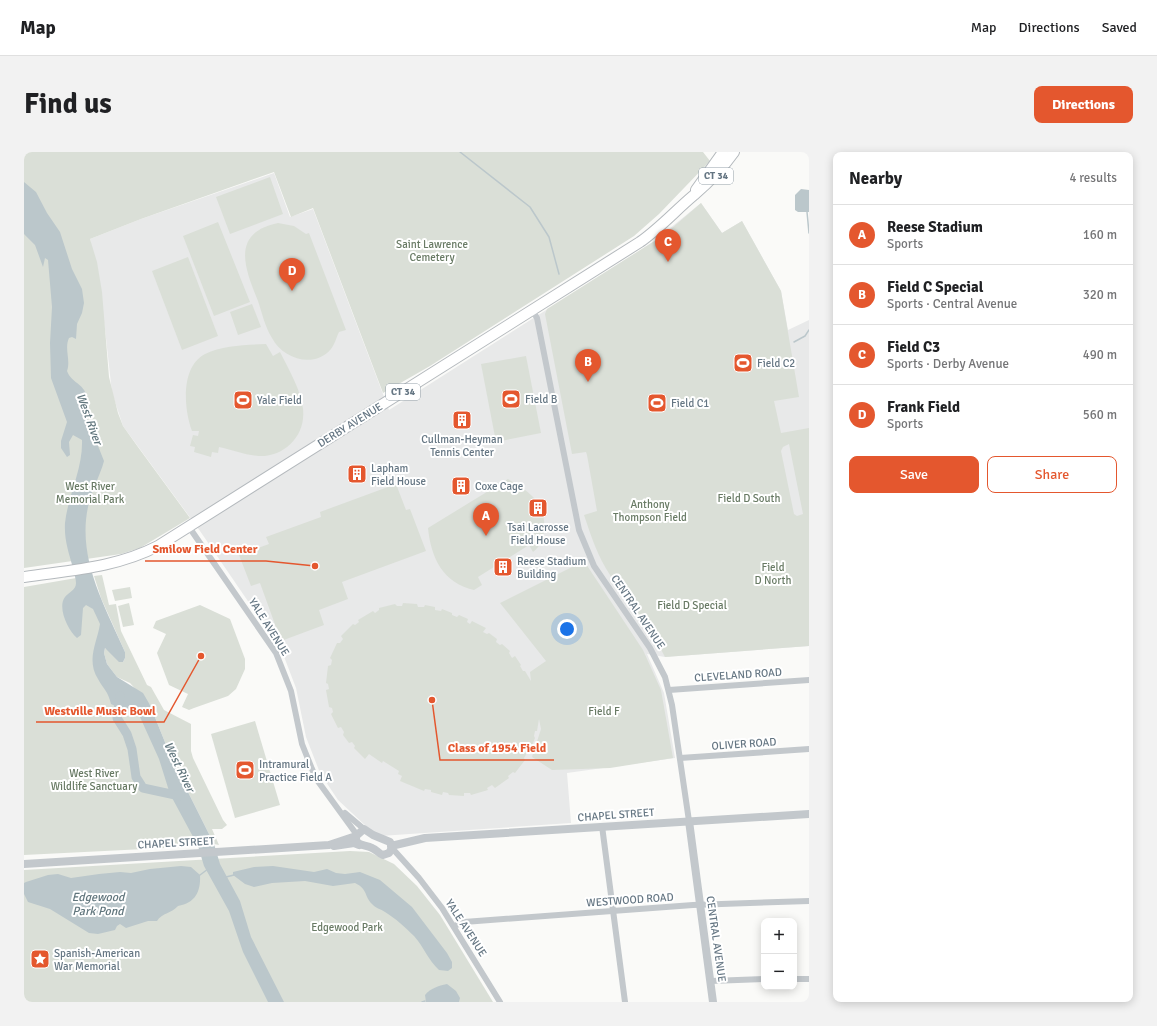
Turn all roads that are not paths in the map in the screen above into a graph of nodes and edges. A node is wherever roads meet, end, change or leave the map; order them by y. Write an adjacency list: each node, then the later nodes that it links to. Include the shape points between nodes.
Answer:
1 (723, 152): 3 (highway, DERBY AVENUE / CT 34)
2 (734, 152): 3 (highway, DERBY AVENUE / CT 34, via 720,172)
3 (693, 195): 4 (highway, DERBY AVENUE / CT 34, via 652,233)
4 (532, 310): 5 (highway, DERBY AVENUE / CT 34); 8 (street, CENTRAL AVENUE, via 537,318 579,530 602,578 654,654)
5 (189, 527): 6 (highway, DERBY AVENUE / CT 34, via 137,557 99,566); 11 (street, YALE AVENUE, via 276,654 291,691 299,732 308,759 317,780)
6 (24, 577)
7 (809, 680): 8 (street, CLEVELAND ROAD)
8 (669, 690): 10 (street, CENTRAL AVENUE)
9 (809, 749): 10 (street, OLIVER ROAD)
10 (680, 758): 13 (street, CENTRAL AVENUE)
11 (342, 811): 15 (street, YALE AVENUE); 16 (street, YALE AVENUE)
12 (809, 814): 13 (street, CHAPEL STREET)
13 (689, 821): 14 (street, CHAPEL STREET); 24 (street, CENTRAL AVENUE)
14 (602, 826): 17 (street, CHAPEL STREET); 25 (street)
15 (364, 829): 16 (street, CHAPEL STREET); 18 (street, via 377,838)
16 (356, 835): 19 (street, CHAPEL STREET); 20 (street)
17 (425, 838): 18 (street, CHAPEL STREET); 21 (street, CHAPEL STREET)
18 (385, 839): 21 (street, via 390,842)
19 (329, 844): 20 (street, CHAPEL STREET, via 336,847); 22 (street, CHAPEL STREET)
20 (359, 844): 21 (street, via 373,848 380,854)
21 (390, 849): 26 (street, YALE AVENUE, via 411,869)
22 (24, 864)
23 (809, 901): 24 (street, WESTWOOD ROAD)
24 (700, 904): 25 (street, WESTWOOD ROAD); 30 (street, CENTRAL AVENUE)
25 (613, 912): 26 (street, WESTWOOD ROAD, via 464,922); 32 (street)
26 (454, 926): 31 (street, YALE AVENUE)
27 (809, 978): 29 (street)
28 (761, 979): 30 (street)
29 (797, 979)
30 (710, 981): 33 (street, CENTRAL AVENUE)
31 (500, 1002)
32 (625, 1002)
33 (714, 1002)

